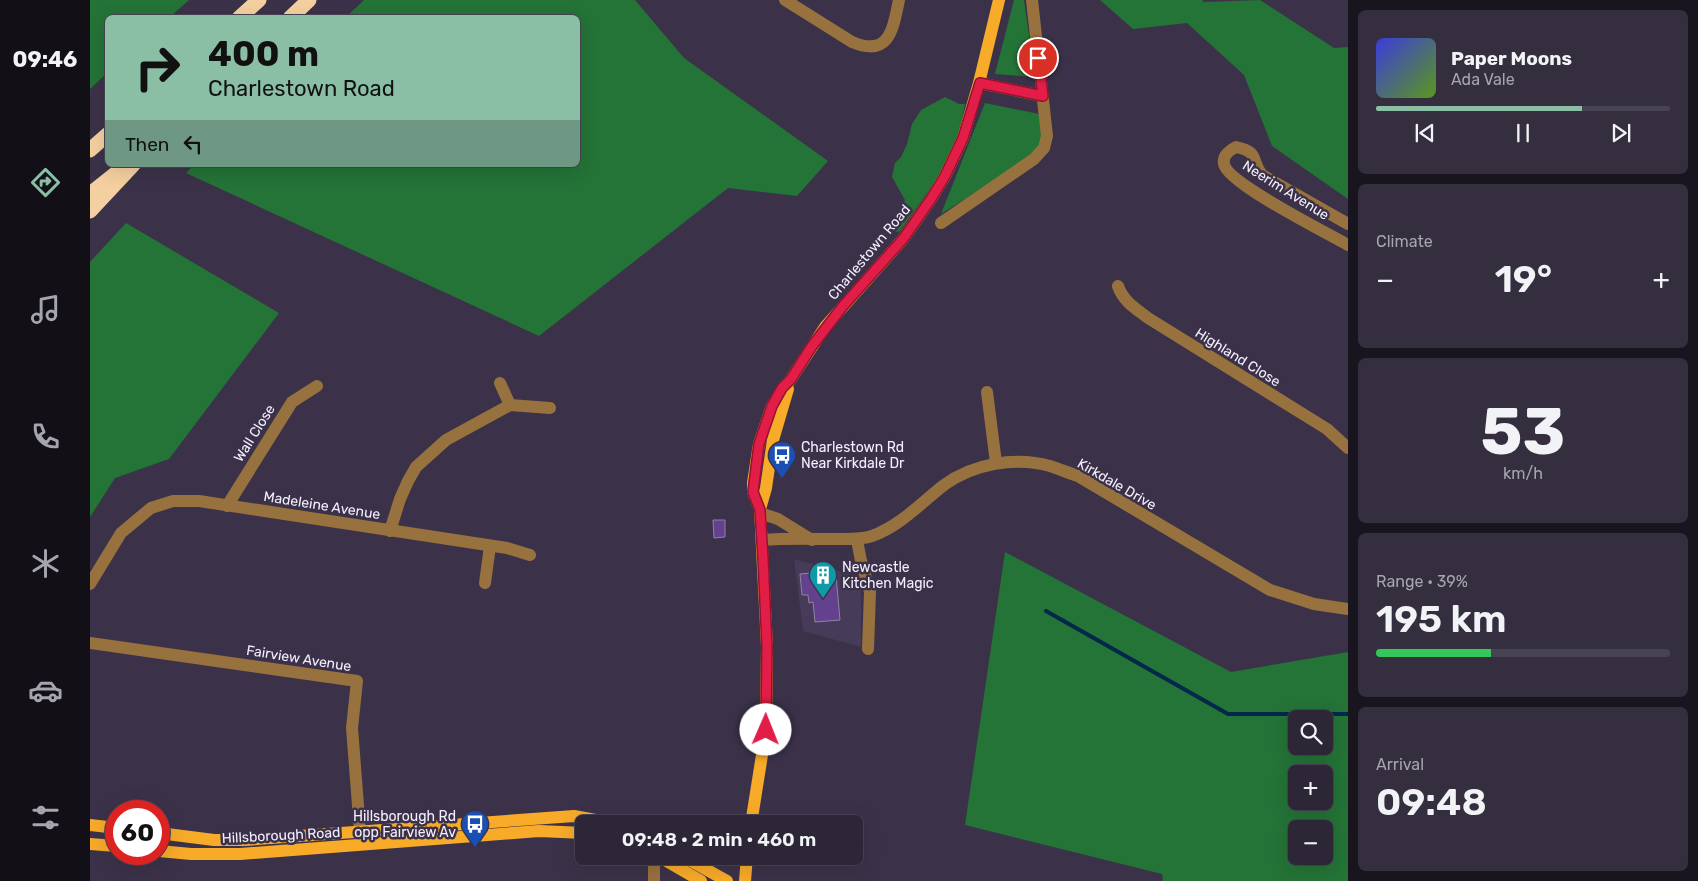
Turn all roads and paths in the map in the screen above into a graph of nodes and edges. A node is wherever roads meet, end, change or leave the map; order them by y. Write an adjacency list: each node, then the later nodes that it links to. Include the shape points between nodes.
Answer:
1 (259, 0): 7 (highway)
2 (309, 0): 8 (highway)
3 (785, 0): 4 (street, via 852,42 870,47 888,39)
4 (899, 0)
5 (998, 0): 9 (main road, Charlestown Road)
6 (1032, 0): 10 (street)
7 (242, 15)
8 (293, 15)
9 (980, 83): 10 (street); 29 (main road, Charlestown Road, via 963,138 931,199 903,239 825,327 772,406 759,444 753,492)
10 (1043, 96): 17 (street, via 1047,136 1044,148 1034,159)
11 (105, 137): 12 (highway)
12 (90, 150)
13 (124, 167): 15 (highway)
14 (131, 167): 16 (highway)
15 (90, 194)
16 (90, 211)
17 (941, 223)
18 (1348, 224): 19 (street, Neerim Avenue, via 1262,175 1248,150 1236,147 1224,158 1226,170 1239,182)
19 (1348, 245)
20 (1118, 286): 26 (street, Highland Close, via 1121,296 1148,318 1327,429)
21 (500, 383): 24 (street)
22 (317, 386): 28 (street, Wall Close, via 292,402)
23 (987, 392): 27 (street)
24 (510, 405): 25 (street); 30 (street, via 446,440 416,467 400,499)
25 (550, 408)
26 (1348, 448)
27 (996, 463): 33 (street, Kirkdale Drive, via 945,484 904,518 873,536); 38 (street, Kirkdale Drive, via 1048,465 1078,476 1270,590 1314,604)
28 (227, 506): 30 (street, Madeleine Avenue); 37 (street, Madeleine Avenue, via 172,501 151,508 121,533)
29 (760, 511): 31 (main road, Charlestown Road); 32 (street)
30 (390, 531): 34 (street, Madeleine Avenue)
31 (762, 540): 32 (street, Kirkdale Drive); 41 (main road, Charlestown Road, via 767,646 766,730)
32 (812, 540): 33 (street, Kirkdale Drive)
33 (857, 540): 40 (street, via 870,592)
34 (490, 546): 35 (street, Madeleine Avenue); 36 (street)
35 (530, 555)
36 (485, 583)
37 (90, 584)
38 (1348, 609)
39 (90, 643): 45 (street, Fairview Avenue, via 356,681 352,728)
40 (868, 649)
41 (752, 815)
42 (575, 816): 45 (main road)
43 (90, 825): 44 (main road)
44 (105, 827)
45 (360, 831): 47 (main road, via 245,840)
46 (575, 833): 50 (main road, Hillsborough Road, via 538,831 240,854)
47 (170, 834)
48 (90, 844): 49 (main road)
49 (105, 845)
50 (170, 852)
51 (654, 865): 55 (street)
52 (673, 865): 56 (main road)
53 (698, 865): 57 (main road)
54 (746, 865): 58 (main road)
55 (654, 881)
56 (701, 881)
57 (727, 881)
58 (745, 881)

